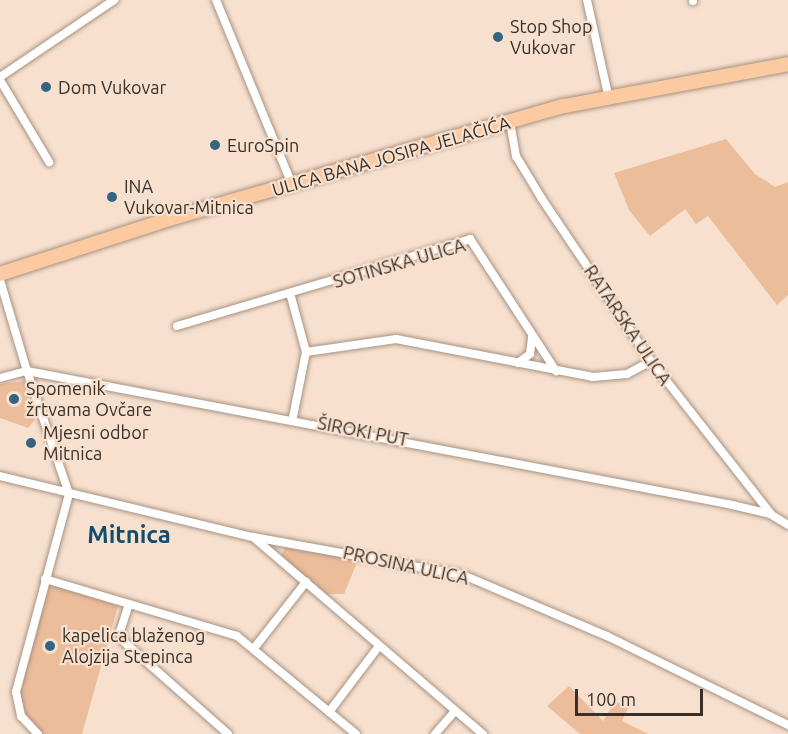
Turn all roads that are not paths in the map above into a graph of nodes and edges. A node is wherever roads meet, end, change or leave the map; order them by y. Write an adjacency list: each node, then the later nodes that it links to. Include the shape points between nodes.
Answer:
1 (114, 0): 5 (street)
2 (216, 0): 9 (street)
3 (587, 0): 6 (street)
4 (788, 64): 6 (main road, ULICA BANA JOSIPA JELAČIĆA)
5 (0, 79): 8 (street)
6 (608, 95): 7 (main road, ULICA BANA JOSIPA JELAČIĆA)
7 (510, 122): 9 (main road, ULICA BANA JOSIPA JELAČIĆA); 16 (street, RATARSKA ULICA, via 525,172)
8 (49, 162)
9 (292, 184): 10 (main road, ULICA BANA JOSIPA JELAČIĆA)
10 (0, 274)
11 (0, 280): 18 (street)
12 (290, 293): 13 (street, SOTINSKA ULICA); 14 (street, SOTINSKA ULICA, via 470,239); 15 (street)
13 (177, 326)
14 (531, 334): 17 (street, via 530,354); 19 (street, SOTINSKA ULICA)
15 (306, 352): 17 (street, via 383,338); 21 (street)
16 (651, 361): 19 (street, via 612,376); 24 (street, RATARSKA ULICA)
17 (518, 363): 19 (street)
18 (27, 371): 20 (street); 21 (street, ŠIROKI PUT); 23 (street)
19 (556, 371)
20 (0, 378)
21 (293, 417): 24 (street, ŠIROKI PUT)
22 (0, 476): 23 (street, PROSINA ULICA)
23 (69, 494): 26 (street, PROSINA ULICA); 27 (street)
24 (770, 514): 25 (street, ŠIROKI PUT)
25 (788, 525)
26 (253, 537): 28 (street); 34 (street, PROSINA ULICA, via 482,582 645,653)
27 (45, 579): 29 (street); 35 (street, via 16,692 18,710)
28 (306, 582): 30 (street); 31 (street)
29 (129, 604): 31 (street, via 209,626); 38 (street, via 120,631 123,641)
30 (380, 646): 32 (street); 33 (street)
31 (255, 647): 33 (street)
32 (455, 711): 39 (street); 40 (street)
33 (329, 712): 36 (street)
34 (788, 725)
35 (28, 731): 37 (street)
36 (354, 733)
37 (38, 734)
38 (228, 734)
39 (435, 734)
40 (483, 734)

